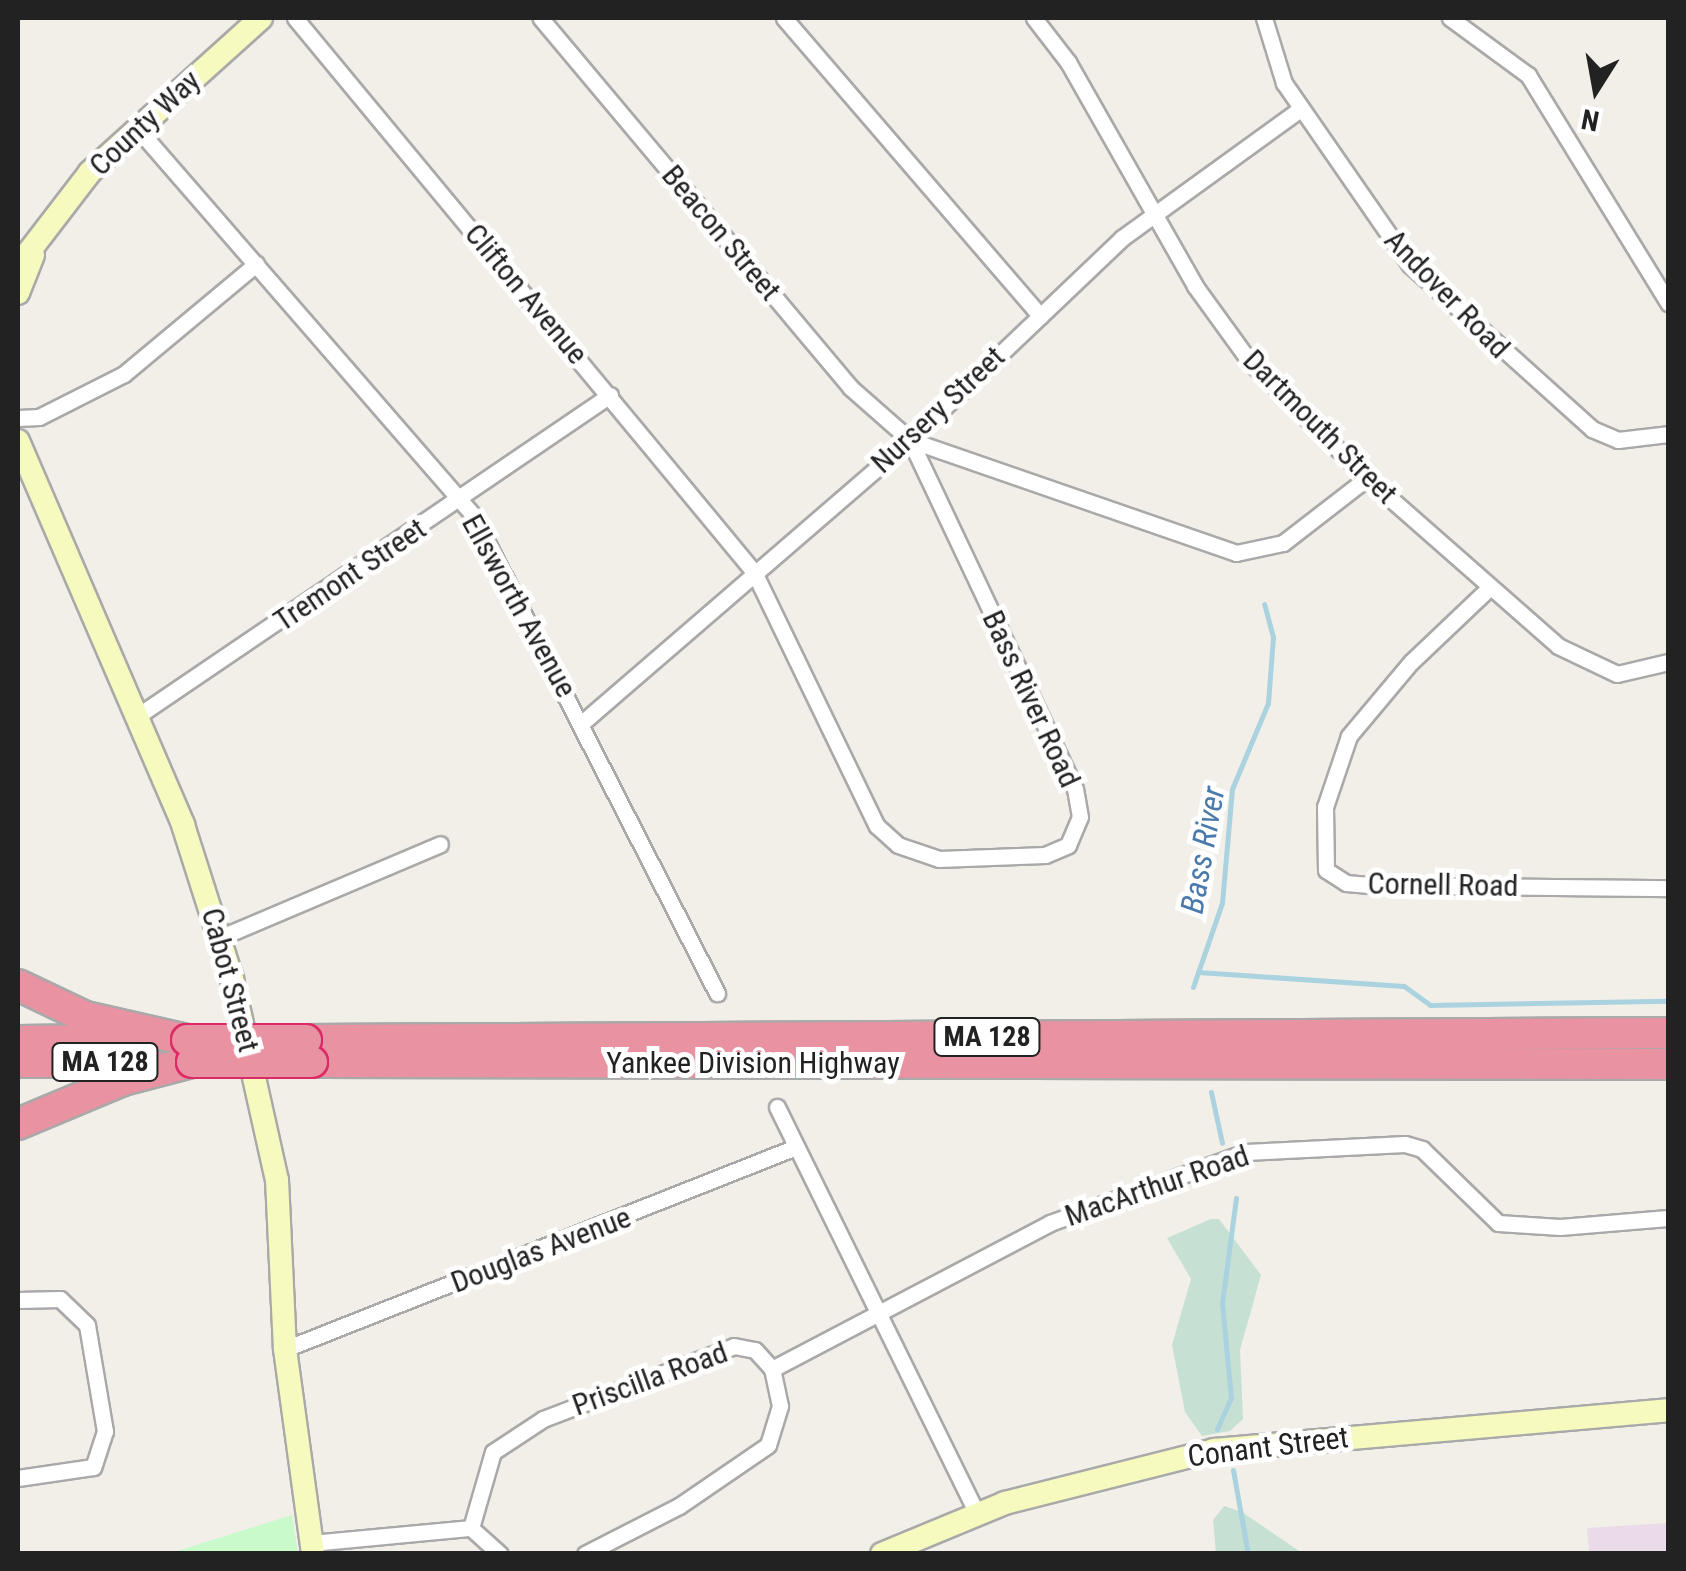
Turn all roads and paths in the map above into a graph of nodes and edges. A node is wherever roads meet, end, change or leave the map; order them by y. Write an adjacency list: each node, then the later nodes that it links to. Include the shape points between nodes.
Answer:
1 (261, 18): 9 (main road, County Way)
2 (295, 18): 17 (street, Clifton Avenue)
3 (540, 18): 20 (street, Beacon Street, via 851,388)
4 (784, 18): 16 (street)
5 (1034, 18): 10 (street, Dartmouth Street, via 1068,62)
6 (1264, 18): 8 (street, Andover Road, via 1274,64)
7 (1450, 18): 15 (street, via 1528,75)
8 (1300, 108): 10 (street, Nursery Street); 19 (street, Andover Road, via 1410,264 1522,369 1592,430 1618,440)
9 (137, 128): 11 (main road, County Way, via 80,182); 12 (street, Ellsworth Avenue)
10 (1154, 215): 16 (street, Nursery Street); 22 (street, Dartmouth Street, via 1250,362)
11 (39, 238): 13 (main road, County Way); 14 (main road, County Way)
12 (256, 264): 18 (street, via 124,374 38,416); 23 (street, Ellsworth Avenue)
13 (18, 266)
14 (18, 293)
15 (1668, 303)
16 (1040, 316): 20 (street, Nursery Street)
17 (610, 395): 23 (street, Tremont Street); 24 (street, Clifton Avenue)
18 (18, 418)
19 (1668, 434)
20 (910, 440): 22 (street, via 1236,553 1282,544); 24 (street, Nursery Street); 24 (street, Bass River Road, via 1074,789 1080,817 1068,844 1045,855 939,859 898,845 877,826)
21 (18, 441): 27 (main road, Cabot Street)
22 (1367, 478): 25 (street, Dartmouth Street)
23 (460, 502): 27 (street, Tremont Street); 28 (street, Ellsworth Avenue, via 517,593)
24 (754, 572): 28 (street, Nursery Street)
25 (1488, 589): 26 (street, Dartmouth Street, via 1589,666 1637,673); 30 (street, Cornell Road, via 1411,662 1348,736 1325,807 1326,870 1346,883 1369,885)
26 (1668, 662)
27 (136, 717): 31 (main road, Cabot Street)
28 (583, 722): 33 (street, Ellsworth Avenue)
29 (440, 844): 31 (street)
30 (1668, 888)
31 (220, 938): 46 (main road, Cabot Street, via 274,1158)
32 (18, 985): 36 (highway, via 85,1017)
33 (718, 993)
34 (1668, 1033): 37 (highway, Yankee Division Highway / MA 128)
35 (18, 1041): 36 (highway, Yankee Division Highway / MA 128)
36 (189, 1051): 37 (highway, Yankee Division Highway / MA 128, bridge); 38 (highway, Yankee Division Highway / MA 128); 41 (highway)
37 (309, 1051): 39 (highway, Yankee Division Highway / MA 128)
38 (18, 1062)
39 (1668, 1064)
40 (777, 1107): 42 (street)
41 (18, 1124)
42 (796, 1146): 45 (street); 46 (street, Douglas Avenue)
43 (1668, 1218): 45 (street, MacArthur Road, via 1518,1227 1482,1212 1422,1150 1405,1144 1246,1152 1050,1223)
44 (18, 1300): 49 (street, via 60,1299 87,1325 104,1431 94,1468)
45 (876, 1316): 47 (street, Priscilla Road); 50 (street)
46 (286, 1350): 52 (main road, Cabot Street)
47 (772, 1370): 51 (street, Priscilla Road, via 755,1350 734,1346 514,1433 484,1470); 54 (street, via 780,1406 768,1445 680,1506)
48 (1668, 1410): 50 (main road, Conant Street, via 1214,1450)
49 (18, 1478)
50 (977, 1513): 55 (main road, Conant Street)
51 (471, 1528): 52 (street); 53 (street)
52 (312, 1548)
53 (500, 1554)
54 (584, 1554)
55 (882, 1554)

